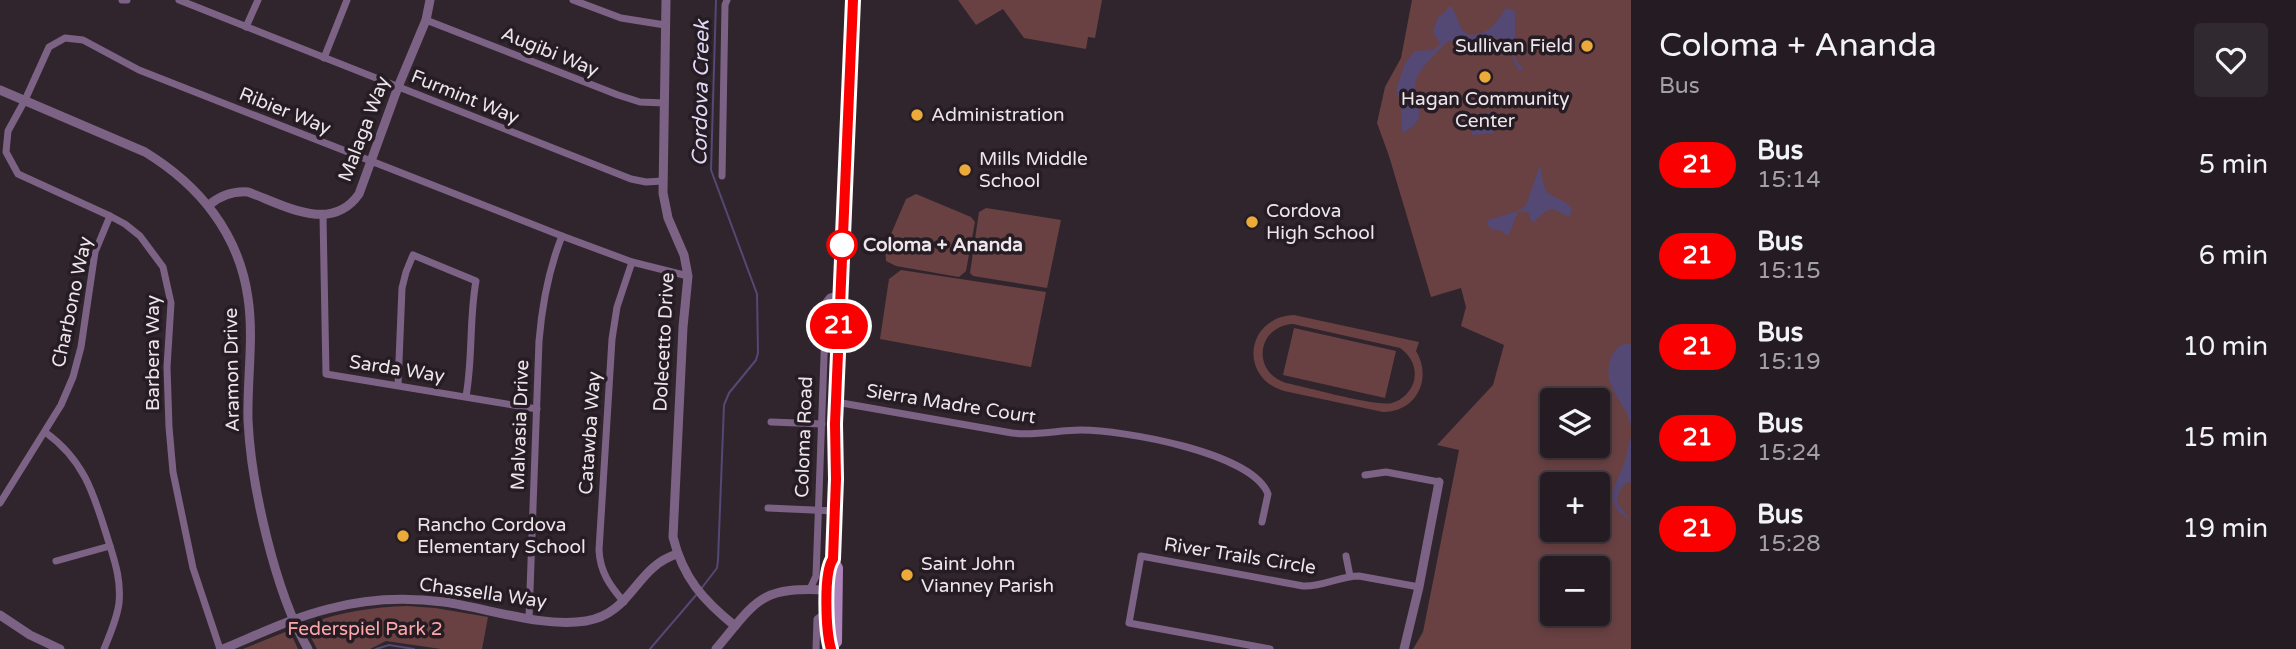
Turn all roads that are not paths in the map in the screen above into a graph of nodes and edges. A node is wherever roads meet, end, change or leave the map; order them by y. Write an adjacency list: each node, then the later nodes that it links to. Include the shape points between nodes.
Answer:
1 (178, 0): 11 (street, Furmint Way)
2 (257, 0): 11 (street)
3 (347, 0): 12 (street)
4 (430, 0): 9 (street, Malaga Way)
5 (573, 0): 10 (street, via 634,22)
6 (666, 0): 10 (street, Dolecetto Drive)
7 (727, 0): 18 (street)
8 (852, 0): 26 (main road, Coloma Road)
9 (426, 20): 13 (street, Malaga Way); 16 (street, Augibi Way, via 618,95)
10 (665, 25): 16 (street, Dolecetto Drive)
11 (246, 27): 12 (street, Furmint Way)
12 (324, 58): 13 (street, Furmint Way)
13 (398, 87): 17 (street, Malaga Way); 19 (street, Furmint Way, via 631,179)
14 (0, 90): 15 (street, Aramon Drive)
15 (25, 100): 17 (street, Ribier Way, via 49,47 65,38 83,40 139,70); 20 (street, Aramon Drive, via 145,152); 21 (street, Barbera Way, via 8,131 6,152 13,168)
16 (664, 103): 19 (street, Dolecetto Drive)
17 (372, 162): 22 (street, Malaga Way, via 355,200 342,212); 23 (street, Ribier Way)
18 (722, 176)
19 (663, 181): 25 (street, Dolecetto Drive, via 668,218)
20 (209, 205): 22 (street, via 224,195 248,192); 55 (street, Aramon Drive, via 236,253 248,299 248,421 253,463 268,539)
21 (110, 216): 33 (street, Charbono Way, via 94,252 78,362); 59 (street, Barbera Way, via 140,236 163,267 169,290 167,367 173,472 193,568)
22 (323, 216): 27 (street, Sarda Way, via 326,374)
23 (562, 236): 24 (street, Ribier Way); 30 (street, Malvasia Drive, via 543,298)
24 (632, 262): 25 (street, Ribier Way); 51 (street, Catawba Way, via 612,338 599,550 606,579)
25 (688, 276): 42 (street, Dolecetto Drive, via 672,527)
26 (840, 294): 29 (main road, Coloma Road); 32 (street, Coloma Road, via 826,302)
27 (398, 385): 28 (street, Sarda Way); 28 (street, via 402,288 413,255 475,281)
28 (466, 396): 30 (street, Sarda Way)
29 (836, 402): 39 (main road, Coloma Road); 40 (street, Sierra Madre Court, via 1012,433 1100,431 1186,446 1219,456 1266,490)
30 (537, 409): 54 (street, Malvasia Drive)
31 (771, 422): 32 (street)
32 (822, 424): 38 (street, Coloma Road)
33 (45, 432): 36 (street, Charbono Way); 41 (street, via 84,472)
34 (1365, 475): 35 (street, via 1386,472)
35 (1439, 482): 48 (street)
36 (0, 503)
37 (768, 508): 38 (street)
38 (819, 510): 39 (street); 49 (street, Coloma Road, via 816,576)
39 (835, 511): 44 (main road, Coloma Road)
40 (1262, 522)
41 (110, 546): 45 (street); 58 (street, via 119,601)
42 (677, 554): 51 (street, Chassella Way, via 652,567); 56 (street, Dolecetto Drive, via 698,590)
43 (1346, 556): 47 (street)
44 (833, 559): 46 (main road, Coloma Road); 50 (main road, Coloma Road, via 828,566)
45 (56, 561)
46 (838, 571): 50 (main road); 63 (main road, Coloma Road, via 837,642)
47 (1350, 576): 48 (street, River Trails Circle); 64 (street, River Trails Circle, via 1303,586 1142,556 1129,623)
48 (1419, 587): 65 (street)
49 (810, 589): 50 (street); 56 (street, via 770,593)
50 (827, 590): 53 (main road, Coloma Road)
51 (624, 603): 54 (street, Chassella Way, via 586,621)
52 (0, 615): 57 (street)
53 (829, 617): 62 (street, via 817,619); 63 (main road, Coloma Road, via 828,640)
54 (528, 618): 55 (street, Chassella Way, via 445,602 394,599 327,609)
55 (294, 620): 59 (street, Chassella Way); 60 (street, Aramon Drive)
56 (735, 626): 61 (street)
57 (60, 649)
58 (104, 649)
59 (222, 649)
60 (308, 649)
61 (716, 649)
62 (816, 649)
63 (833, 649)
64 (1270, 649)
65 (1404, 649)

